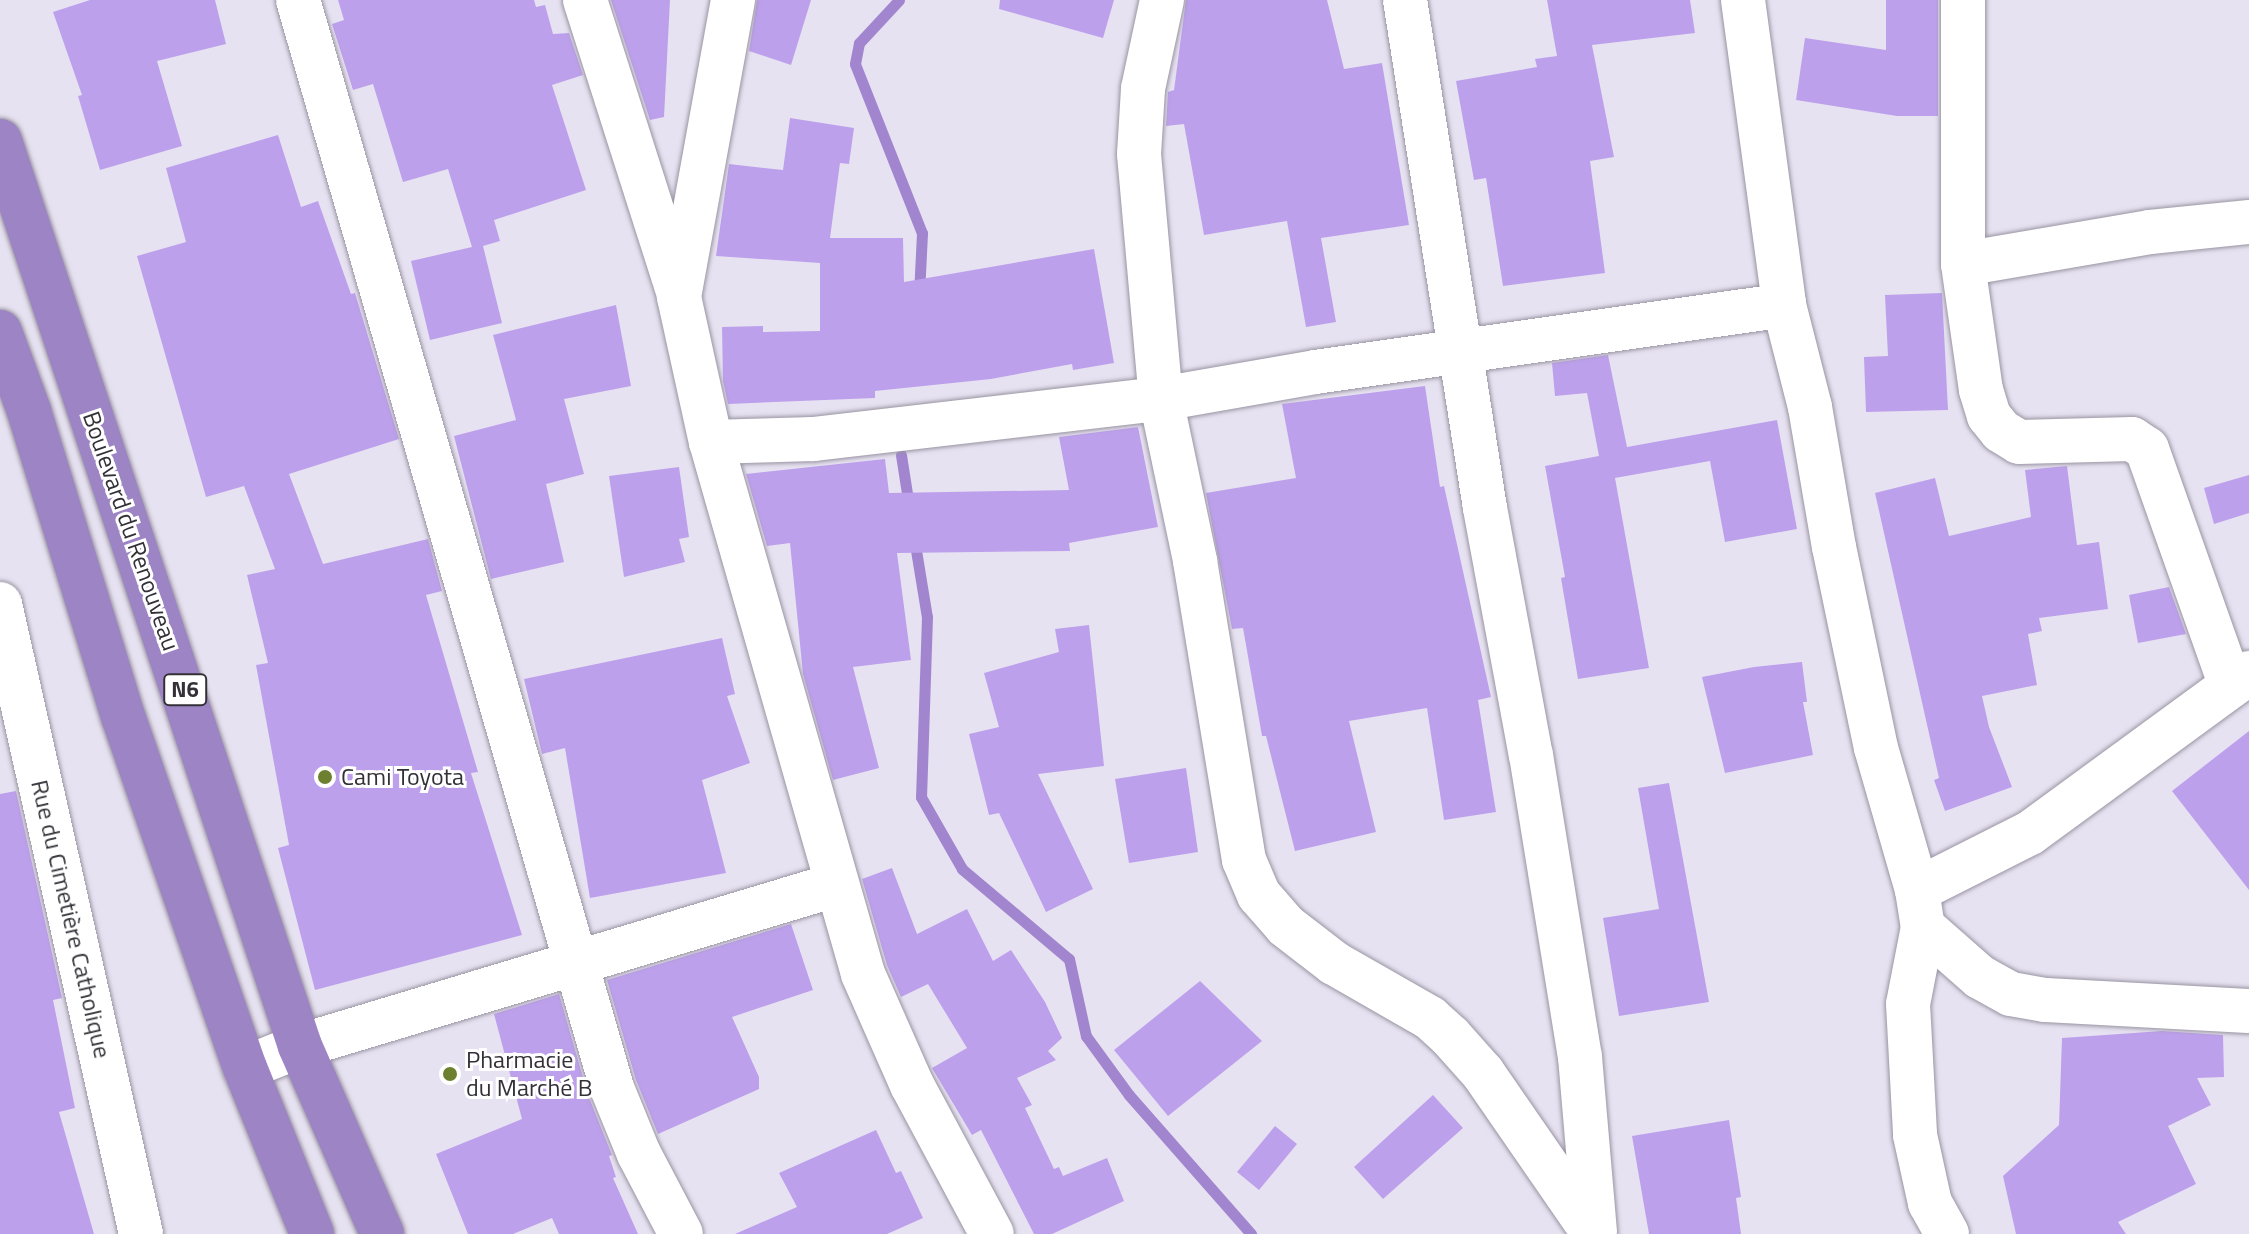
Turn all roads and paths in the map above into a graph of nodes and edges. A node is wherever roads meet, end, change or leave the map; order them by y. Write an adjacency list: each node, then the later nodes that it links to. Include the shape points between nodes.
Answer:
1 (298, 0): 21 (street)
2 (585, 0): 11 (street)
3 (733, 0): 11 (street)
4 (1162, 0): 15 (street, via 1143,89 1139,154)
5 (1405, 0): 14 (street)
6 (1743, 0): 12 (street)
7 (1963, 0): 10 (street)
8 (0, 141): 23 (highway, Boulevard du Renouveau / N6)
9 (2249, 222): 10 (street, via 2150,232)
10 (1963, 264): 18 (street, via 1989,416 2019,442 2132,439 2147,449)
11 (679, 297): 16 (street)
12 (1784, 305): 14 (street); 20 (street, via 1810,407 1876,748)
13 (0, 332): 24 (highway, via 124,719)
14 (1460, 353): 15 (street); 30 (street, via 1580,1057)
15 (1161, 399): 16 (street, via 813,439); 30 (street, via 1195,561 1244,860 1259,895 1286,926 1334,963 1430,1018 1450,1036 1483,1073)
16 (711, 442): 19 (street)
17 (0, 604): 25 (street, Rue du Cimetière Catholique)
18 (2240, 680): 20 (street)
19 (835, 885): 21 (street); 29 (street, via 863,974 912,1085)
20 (1920, 908): 22 (street, via 1980,977 2011,994); 31 (street, via 1908,1004 1915,1135 1930,1203)
21 (578, 964): 23 (street); 28 (street, via 612,1088)
22 (2249, 1011)
23 (300, 1046): 24 (street); 27 (highway, Boulevard du Renouveau / N6)
24 (245, 1068): 26 (highway)
25 (141, 1234)
26 (312, 1234)
27 (382, 1234)
28 (681, 1234)
29 (992, 1234)
30 (1594, 1234)
31 (1947, 1234)

